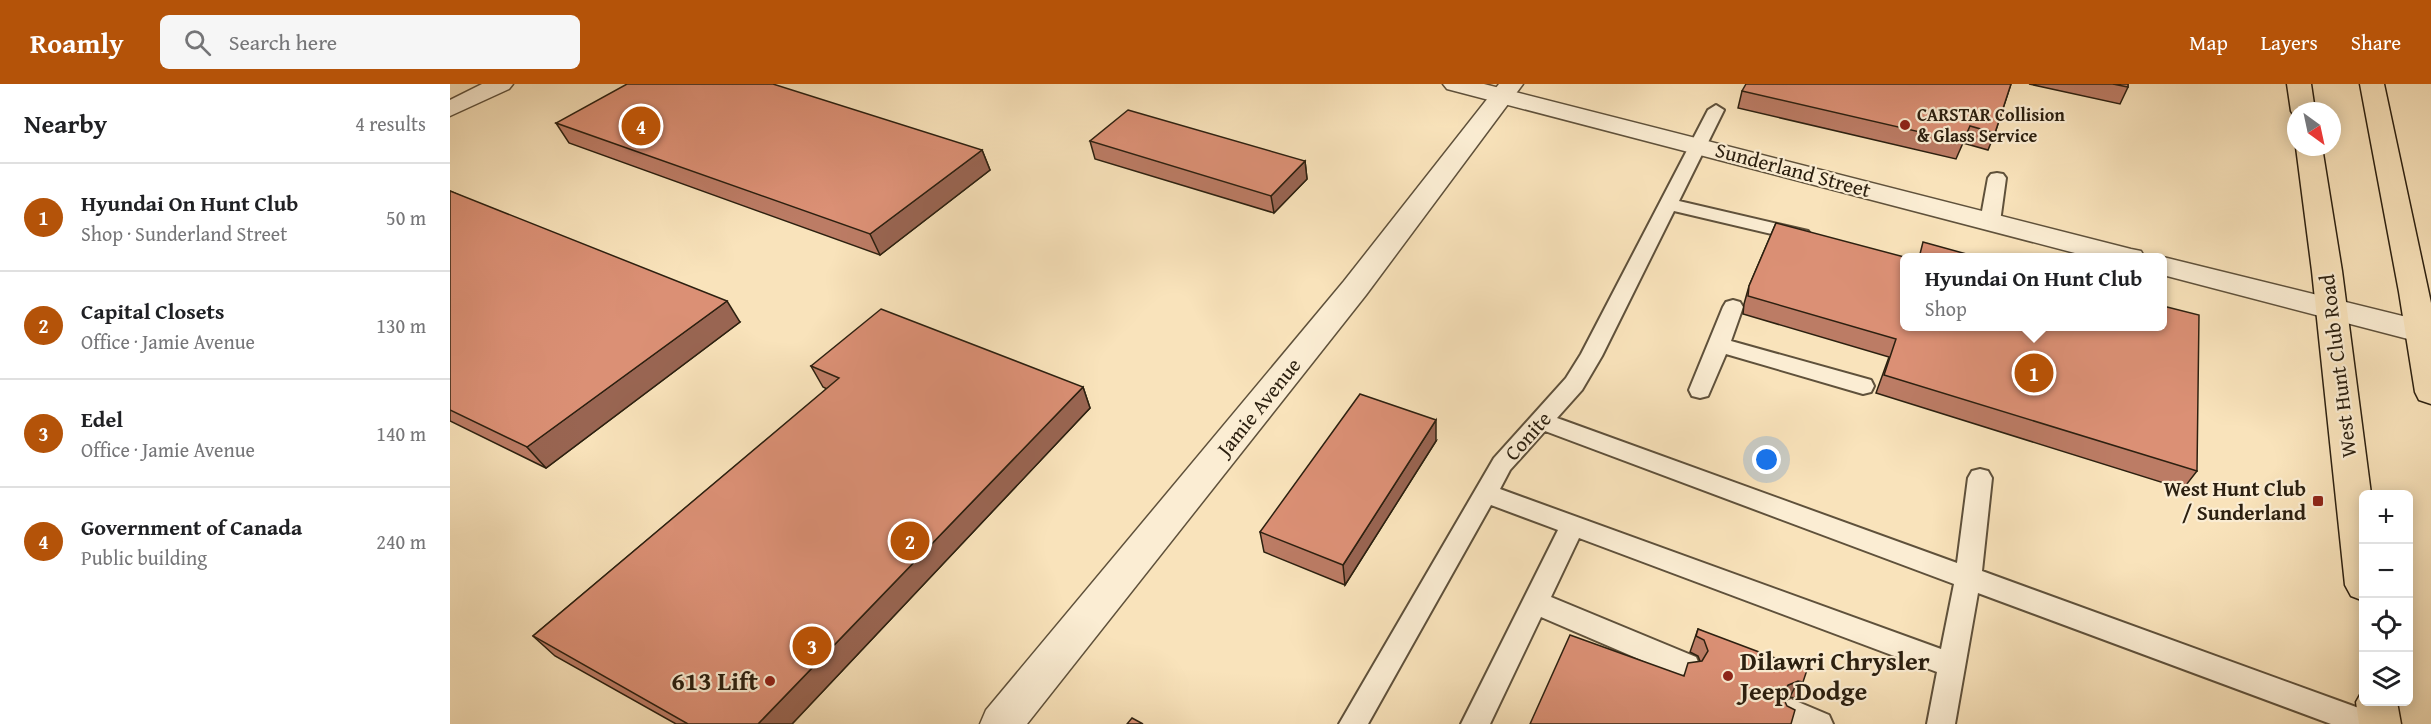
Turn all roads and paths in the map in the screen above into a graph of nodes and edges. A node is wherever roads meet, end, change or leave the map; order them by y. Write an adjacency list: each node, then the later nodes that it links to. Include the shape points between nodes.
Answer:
1 (1455, 84): 5 (street, Sunderland Street)
2 (2299, 84): 6 (main road)
3 (2372, 84): 19 (main road)
4 (483, 87): 7 (street)
5 (1506, 90): 9 (street, Sunderland Street); 35 (street, Jamie Avenue, via 1355,288)
6 (2302, 102)
7 (450, 110)
8 (1716, 110): 9 (lane, Conite)
9 (1699, 146): 12 (lane, Conite); 13 (street, Sunderland Street)
10 (2310, 156): 18 (main road, West Hunt Club Road)
11 (1997, 178): 13 (lane)
12 (1669, 204): 14 (lane); 24 (lane, Conite, via 1586,365)
13 (1990, 222): 15 (street, Sunderland Street)
14 (1801, 236)
15 (2111, 253)
16 (2167, 267): 18 (street)
17 (1733, 307): 20 (lane)
18 (2332, 309): 19 (street); 28 (main road, West Hunt Club Road)
19 (2426, 332): 23 (main road)
20 (1719, 345): 21 (lane); 22 (lane)
21 (1863, 386)
22 (1700, 390)
23 (2431, 392)
24 (1541, 422): 26 (lane, Conite, via 1502,464); 29 (lane)
25 (1980, 478): 29 (lane)
26 (1485, 493): 27 (lane); 36 (lane, Conite)
27 (1572, 527): 30 (lane); 32 (lane)
28 (2359, 544)
29 (1968, 578): 32 (lane); 40 (lane)
30 (1534, 602): 31 (lane); 37 (lane)
31 (1686, 666)
32 (1953, 666): 39 (lane)
33 (2378, 706): 41 (main road)
34 (1791, 712): 38 (lane)
35 (1001, 724)
36 (1353, 724)
37 (1475, 724)
38 (1819, 724)
39 (1941, 724)
40 (2367, 724)
41 (2380, 724)

